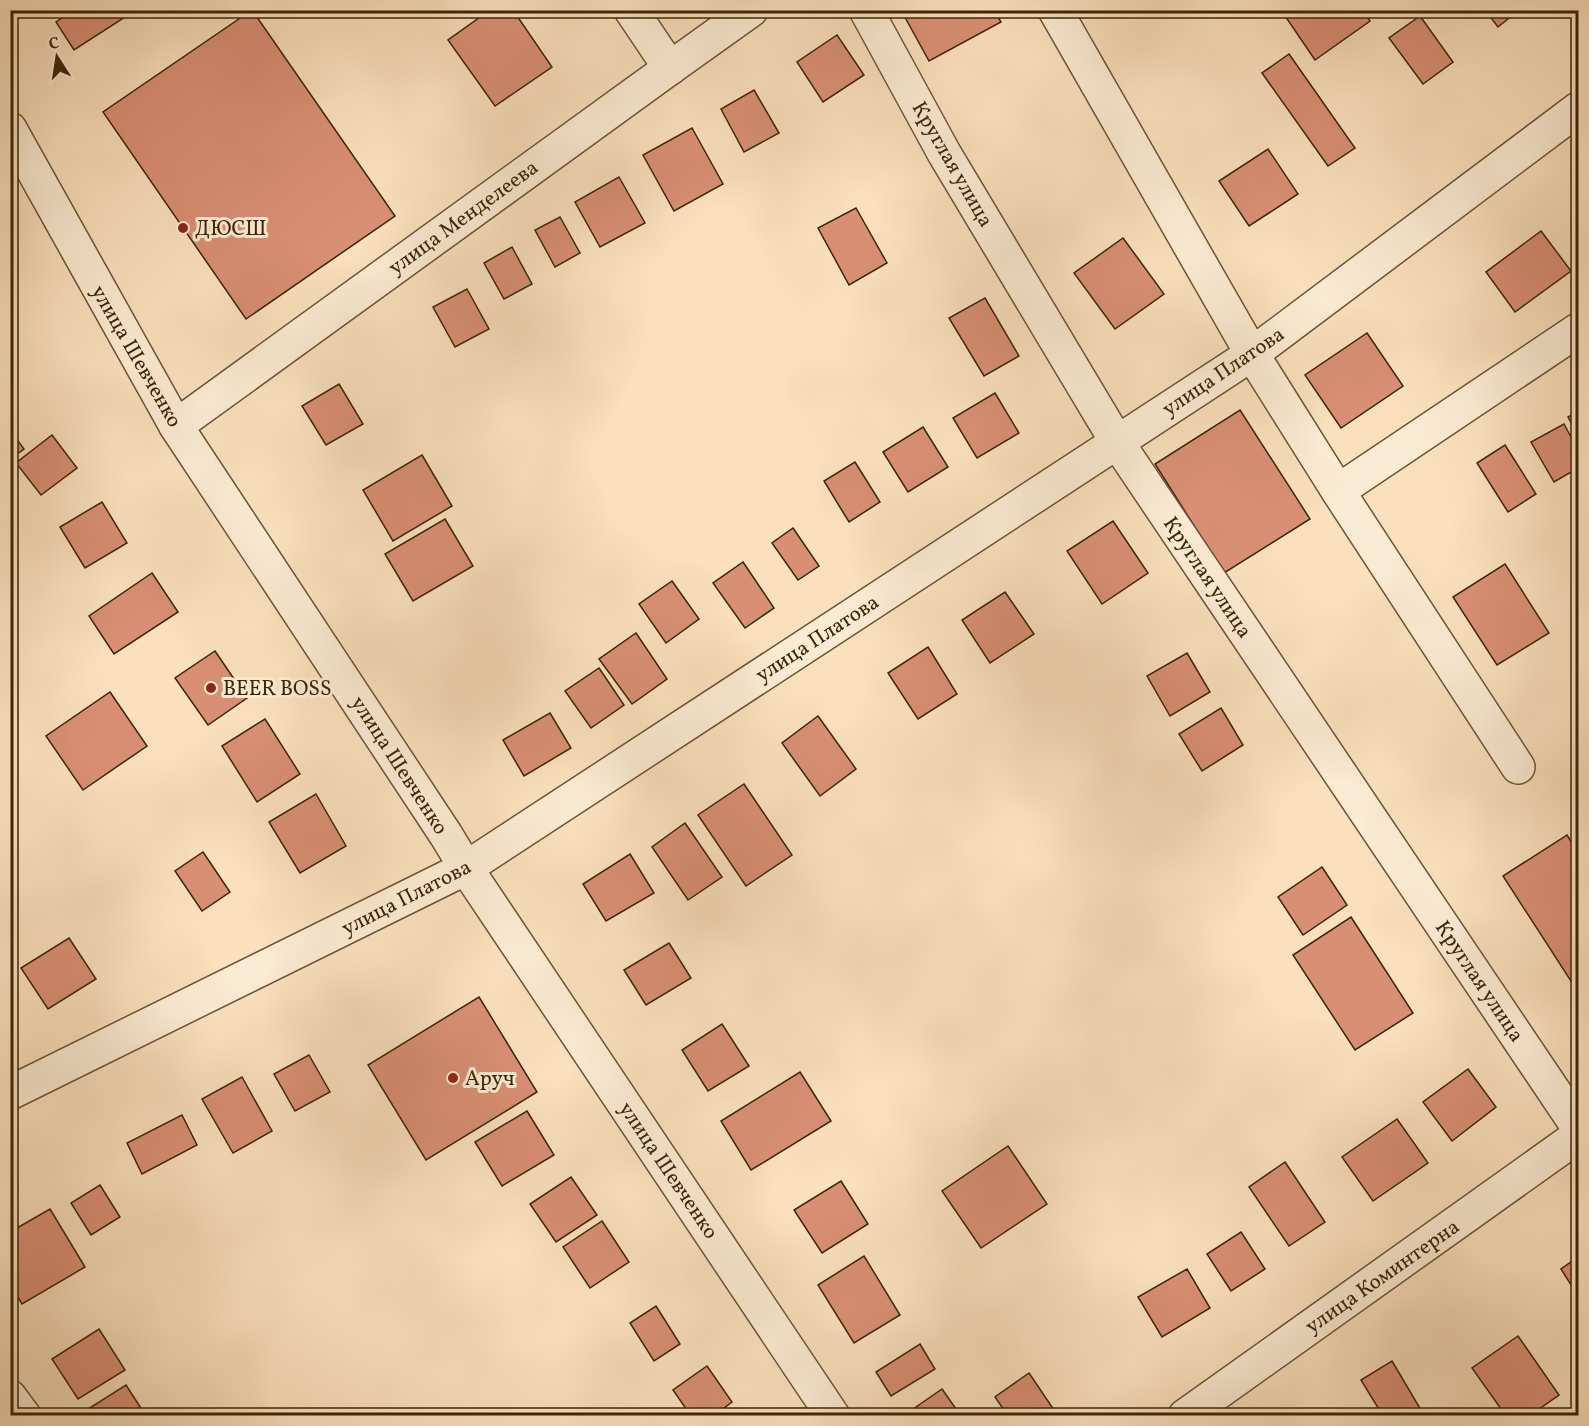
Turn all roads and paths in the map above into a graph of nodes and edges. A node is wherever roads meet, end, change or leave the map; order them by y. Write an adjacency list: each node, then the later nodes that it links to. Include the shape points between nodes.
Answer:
1 (632, 10): 5 (street)
2 (751, 10): 5 (street, улица Менделеева)
3 (866, 10): 11 (street, Круглая улица, via 945,153)
4 (1055, 10): 9 (street)
5 (670, 68): 10 (street, улица Менделеева)
6 (1578, 109): 9 (street, улица Платова)
7 (10, 129): 10 (street, улица Шевченко)
8 (1578, 330): 12 (street)
9 (1252, 354): 11 (street, улица Платова); 12 (street)
10 (176, 426): 14 (street, улица Шевченко)
11 (1117, 442): 14 (street, улица Платова); 16 (street, Круглая улица)
12 (1338, 491): 13 (street)
13 (1518, 767)
14 (466, 868): 15 (street, улица Платова); 20 (street, улица Шевченко)
15 (10, 1093)
16 (1578, 1127)
17 (1578, 1136): 21 (street, улица Коминтерна)
18 (10, 1397): 19 (street)
19 (24, 1416)
20 (833, 1416)
21 (1185, 1416)

